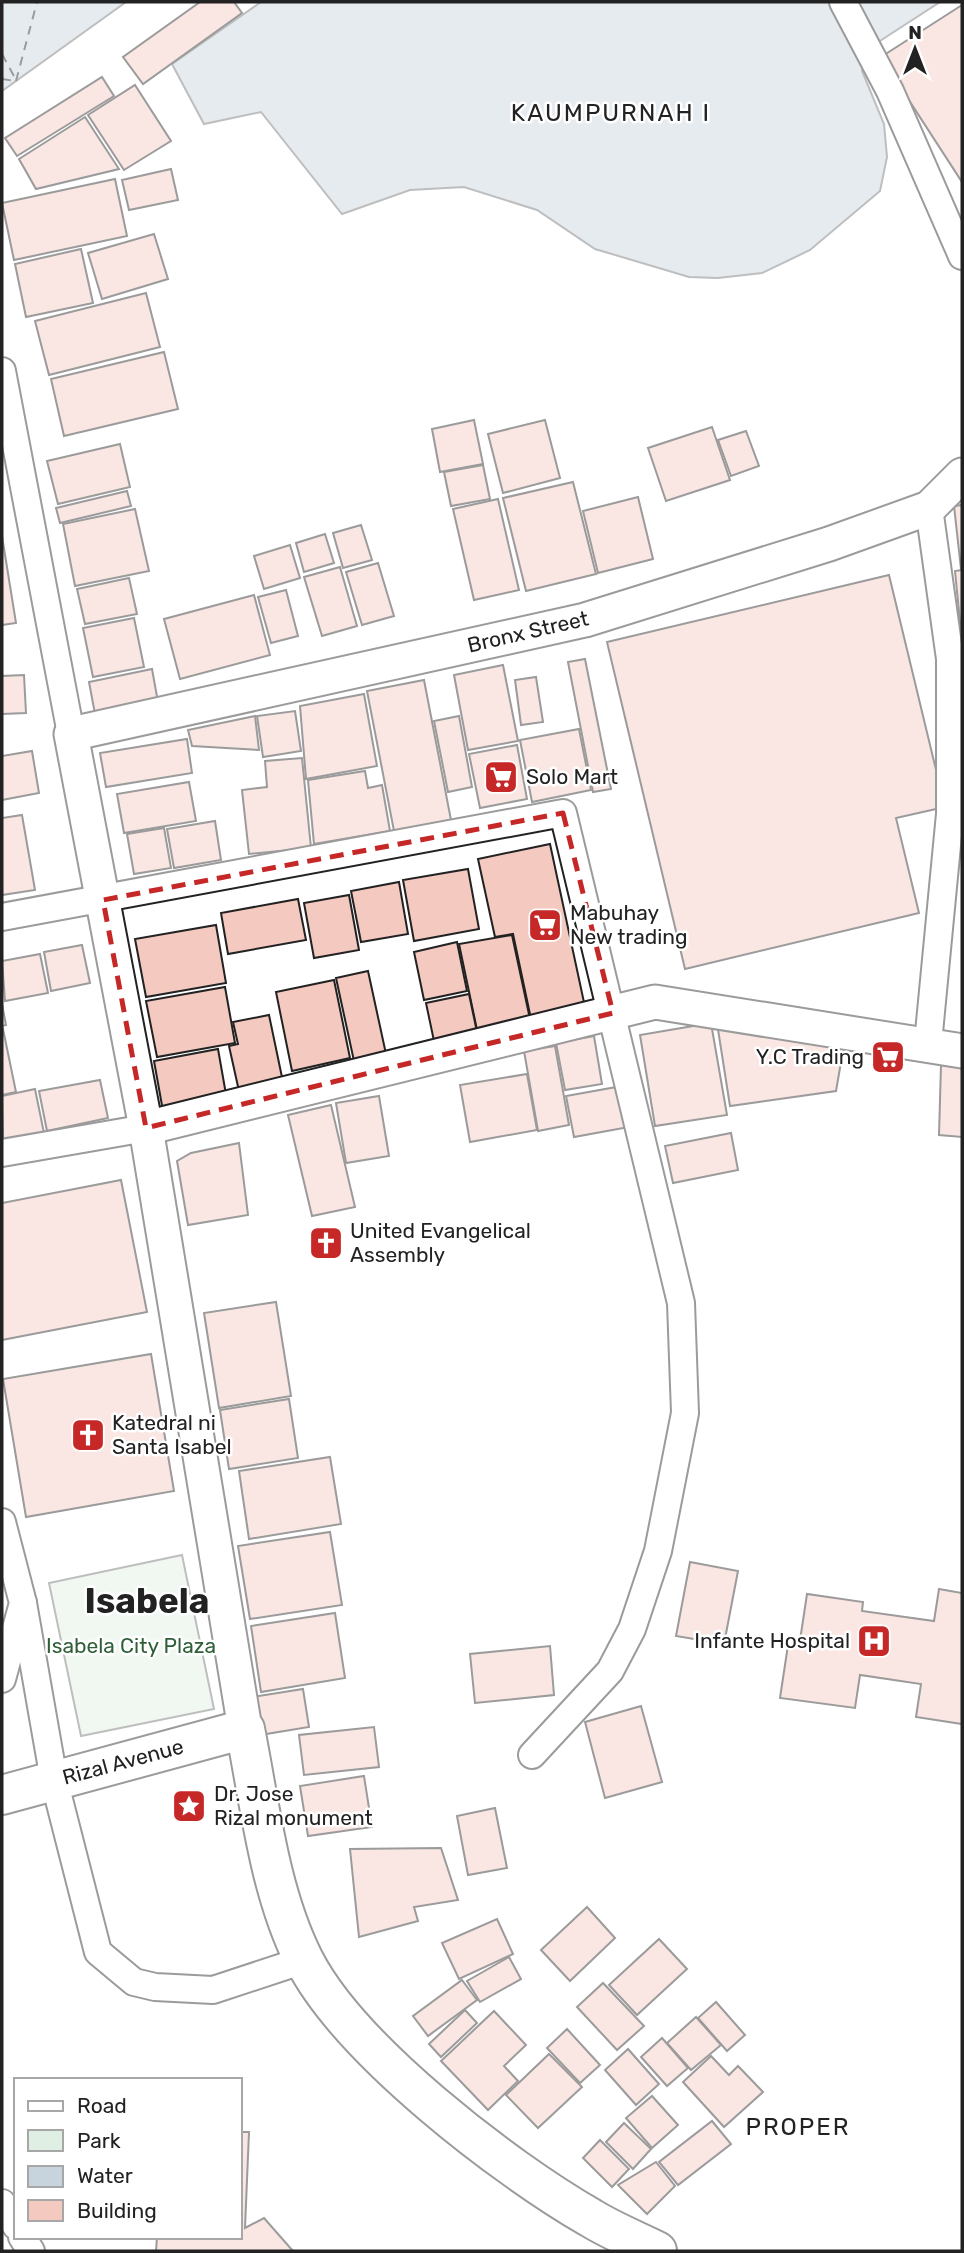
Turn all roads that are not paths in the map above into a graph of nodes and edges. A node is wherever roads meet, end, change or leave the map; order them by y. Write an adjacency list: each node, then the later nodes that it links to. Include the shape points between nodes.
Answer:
1 (843, 2): 2 (street, via 891,90)
2 (962, 256)
3 (2, 371): 6 (street)
4 (962, 475): 5 (street, Bronx Street)
5 (929, 508): 6 (street, Bronx Street, via 830,544 584,620); 7 (street, via 950,659)
6 (71, 734): 8 (street)
7 (956, 757): 11 (street)
8 (103, 901): 9 (street); 10 (street, via 563,813); 13 (street)
9 (2, 917)
10 (612, 1013): 11 (street, via 655,1002); 13 (street); 19 (street, via 681,1303 685,1413 658,1551 632,1629 610,1671)
11 (928, 1043): 12 (street)
12 (962, 1051)
13 (146, 1128): 14 (street); 18 (street)
14 (2, 1153)
15 (2, 1522): 16 (street)
16 (23, 1603): 17 (street); 20 (street)
17 (2, 1679)
18 (245, 1729): 20 (main road, Rizal Avenue); 22 (main road, via 277,1881)
19 (532, 1755)
20 (54, 1780): 21 (main road, Rizal Avenue); 22 (street, via 99,1952 134,1982 213,1990)
21 (2, 1795)
22 (304, 1960): 25 (main road, via 328,1998 416,2089 526,2176 591,2219)
23 (2, 2203): 24 (street)
24 (14, 2223)
25 (657, 2251)

